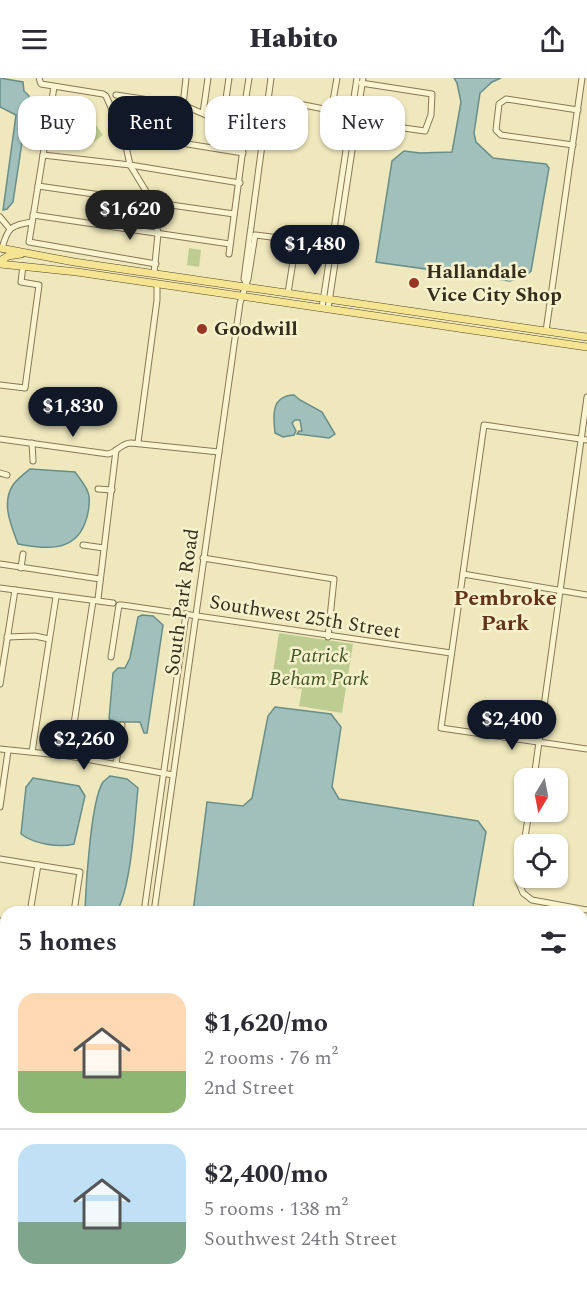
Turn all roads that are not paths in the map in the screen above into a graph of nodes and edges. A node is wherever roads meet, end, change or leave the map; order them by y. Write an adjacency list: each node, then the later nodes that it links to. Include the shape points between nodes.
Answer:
1 (39, 78): 10 (street, via 41,84)
2 (186, 78): 14 (street)
3 (208, 78): 15 (street)
4 (229, 78): 16 (street)
5 (249, 78): 17 (street)
6 (271, 78): 18 (street)
7 (337, 78): 19 (street)
8 (582, 78): 22 (street)
9 (359, 80): 20 (street); 24 (street, via 432,94 425,131)
10 (54, 87): 12 (street); 33 (street, via 106,96 124,137)
11 (116, 95): 13 (street)
12 (53, 96)
13 (121, 96)
14 (184, 96)
15 (206, 96)
16 (226, 96)
17 (247, 96)
18 (269, 96)
19 (334, 96)
20 (356, 96)
21 (193, 109): 23 (street)
22 (578, 110): 26 (street); 26 (street, via 506,99 499,104 496,130 501,135)
23 (205, 114)
24 (405, 127)
25 (193, 145): 31 (street)
26 (573, 145): 61 (street)
27 (44, 150): 32 (street)
28 (243, 150): 31 (street)
29 (262, 150): 52 (street)
30 (348, 150): 55 (street)
31 (243, 153): 34 (street)
32 (43, 155): 33 (street); 35 (street)
33 (130, 165): 34 (street); 36 (street)
34 (240, 183): 37 (street)
35 (38, 186): 36 (street); 39 (street)
36 (152, 201): 37 (street); 41 (street)
37 (234, 214): 42 (street)
38 (0, 217): 40 (street)
39 (33, 218): 40 (street); 41 (street); 47 (street, via 29,242)
40 (10, 229): 43 (street)
41 (158, 234): 42 (street); 47 (street)
42 (230, 243): 45 (street)
43 (1, 249): 44 (main road)
44 (29, 254): 46 (main road, via 13,255); 49 (main road)
45 (229, 254)
46 (0, 263): 48 (main road)
47 (156, 264): 49 (street)
48 (23, 266): 50 (main road); 64 (street, via 21,282 39,285 25,388)
49 (154, 273): 50 (main road, via 148,278); 52 (main road)
50 (129, 280): 51 (main road)
51 (157, 284): 54 (main road); 68 (street)
52 (246, 285): 53 (main road); 53 (street, via 255,235 279,238 296,249); 54 (street, South Park Road)
53 (288, 293): 55 (main road)
54 (241, 297): 56 (main road); 71 (street, South Park Road)
55 (326, 298): 56 (street); 57 (main road)
56 (325, 308): 58 (main road)
57 (432, 314): 58 (main road, via 421,318 381,312); 59 (main road)
58 (369, 315): 60 (main road)
59 (494, 323): 60 (main road, via 482,326 442,320); 61 (main road)
60 (433, 324): 63 (main road)
61 (546, 331): 62 (main road)
62 (587, 337)
63 (587, 347)
64 (0, 385)
65 (587, 397): 67 (street)
66 (0, 439): 69 (street)
67 (584, 439): 83 (street, via 484,425); 87 (street)
68 (138, 442): 70 (street, via 125,443); 71 (street)
69 (32, 443): 70 (street, via 108,454); 72 (street)
70 (116, 450): 76 (street)
71 (219, 452): 80 (street, South Park Road)
72 (33, 461)
73 (0, 473): 74 (street)
74 (7, 475)
75 (98, 489): 76 (street)
76 (112, 490): 78 (street)
77 (83, 545): 78 (street)
78 (104, 548): 84 (street)
79 (23, 554): 82 (street)
80 (203, 558): 93 (street, South Park Road); 94 (street, via 334,579)
81 (0, 564): 82 (street)
82 (21, 568): 84 (street)
83 (463, 574): 87 (street); 97 (street)
84 (100, 579): 90 (street)
85 (0, 588): 86 (street, Southwest 25th Street)
86 (15, 590): 89 (street, Southwest 25th Street); 95 (street)
87 (560, 591): 88 (street); 101 (street)
88 (587, 595)
89 (56, 597): 90 (street, Southwest 25th Street); 96 (street)
90 (95, 600): 91 (street, Southwest 25th Street); 106 (street)
91 (116, 604): 92 (street, Southwest 25th Street); 98 (street)
92 (186, 614): 93 (street, Southwest 25th Street); 109 (street)
93 (196, 615): 94 (street, Southwest 25th Street); 110 (street, South Park Road)
94 (328, 636): 97 (street, Southwest 25th Street)
95 (8, 637): 96 (street); 99 (street)
96 (49, 639): 105 (street)
97 (451, 653): 101 (street, via 441,728)
98 (111, 657)
99 (0, 684)
100 (122, 725): 107 (street)
101 (539, 743): 103 (street); 108 (street)
102 (0, 749): 104 (street)
103 (587, 749)
104 (8, 751): 105 (street); 111 (street)
105 (32, 752): 106 (street)
106 (69, 756): 107 (street)
107 (116, 764): 109 (street)
108 (535, 768)
109 (163, 773): 110 (street); 117 (street)
110 (173, 775): 118 (street, South Park Road)
111 (0, 807)
112 (527, 822): 119 (street, via 518,881 523,893 532,900)
113 (0, 859): 114 (street)
114 (38, 866): 115 (street); 116 (street, via 80,872)
115 (31, 906)
116 (75, 906)
117 (145, 906)
118 (155, 906)
119 (565, 906)

